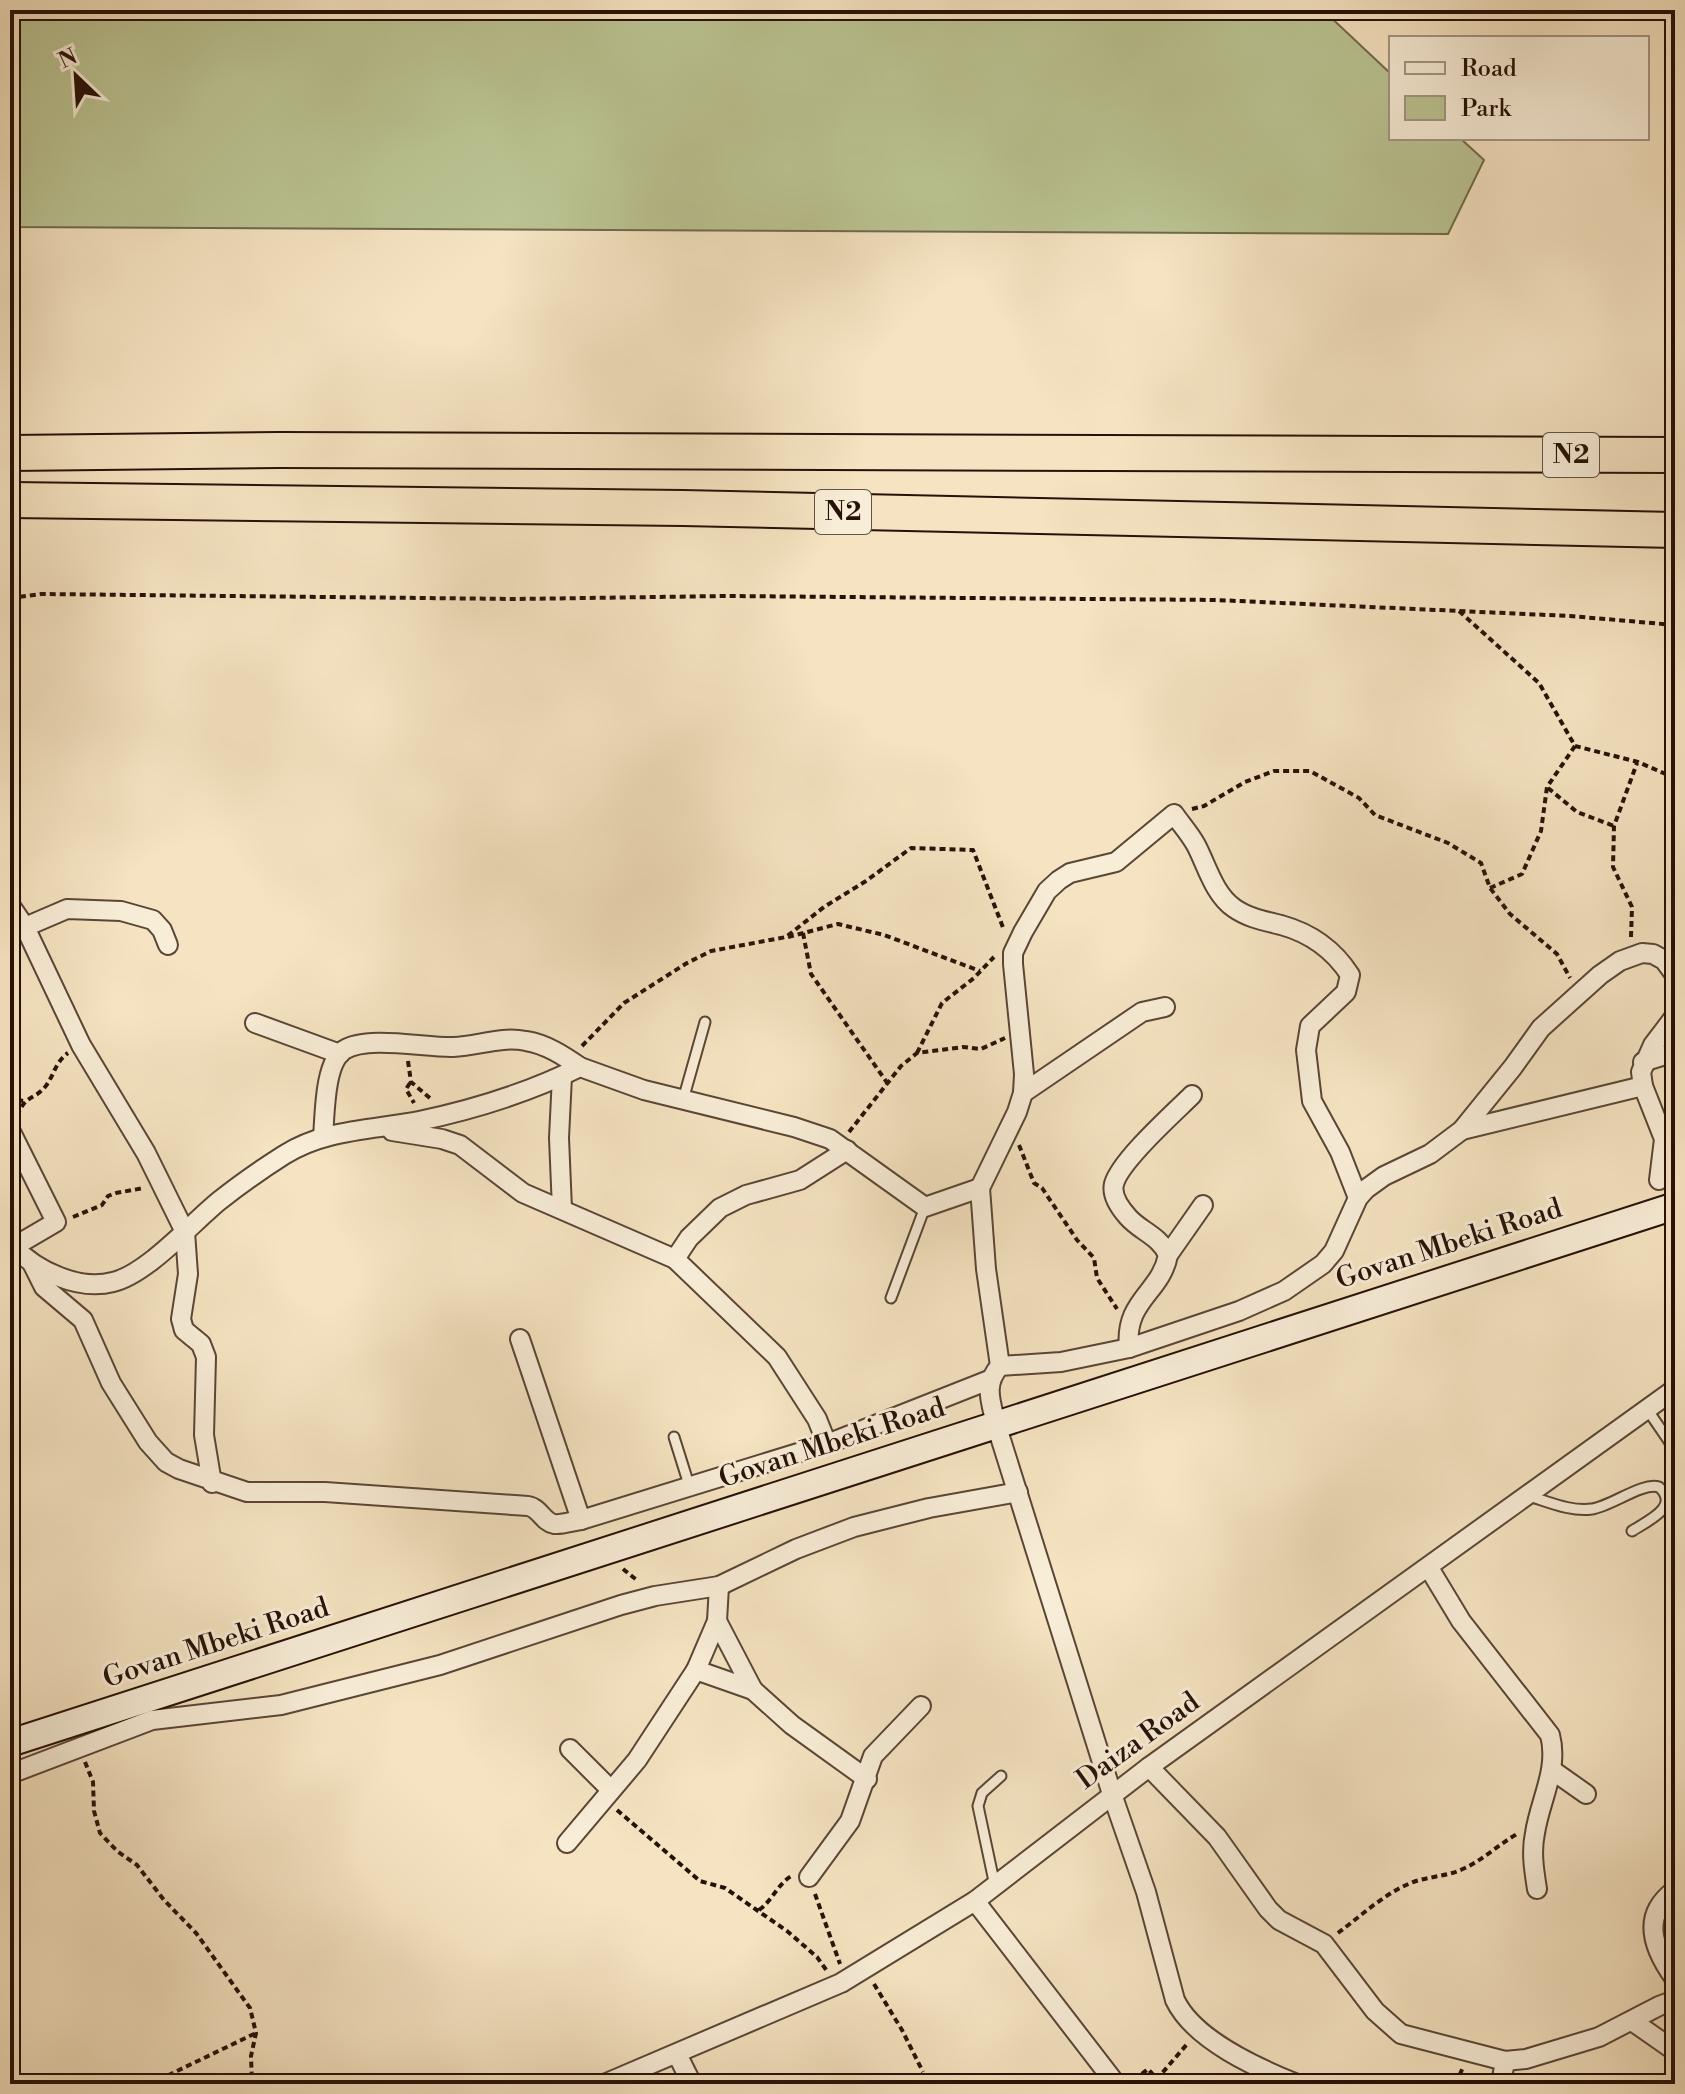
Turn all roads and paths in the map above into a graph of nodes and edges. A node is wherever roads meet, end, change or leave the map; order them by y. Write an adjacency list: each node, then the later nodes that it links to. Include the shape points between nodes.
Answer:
1 (10, 453): 2 (highway, N2)
2 (1675, 455)
3 (10, 500): 4 (highway, N2, via 683,508)
4 (1675, 530)
5 (10, 598): 6 (path, via 967,597 1216,600)
6 (1459, 611): 7 (path); 8 (path, via 1539,683)
7 (1675, 625)
8 (1575, 746): 9 (path); 11 (path)
9 (1638, 762): 10 (path); 13 (path)
10 (1675, 778)
11 (1547, 787): 13 (path, via 1577,812); 14 (path, via 1541,831 1522,874)
12 (1174, 814): 14 (path, via 1204,806 1274,771 1310,771 1359,798 1375,815 1448,843 1481,863); 20 (street, via 1116,862 1059,880); 56 (street, via 1228,903 1319,943 1350,975 1346,992 1310,1026 1306,1050 1312,1101)
13 (1614, 826): 21 (path, via 1613,867 1632,907)
14 (1490, 888): 24 (path, via 1510,914 1557,954)
15 (10, 905): 16 (street)
16 (25, 927): 19 (street, via 67,909 121,911 153,920); 30 (street)
17 (803, 933): 18 (path); 22 (path, via 838,924 884,935); 38 (path, via 811,974)
18 (786, 937): 20 (path, via 911,848 973,850); 36 (path, via 711,951 687,963 624,1003)
19 (168, 945)
20 (1012, 950): 22 (path); 40 (street)
21 (1630, 956): 23 (street, via 1653,954); 24 (street)
22 (980, 971): 33 (path, via 942,1003)
23 (1675, 975)
24 (1579, 994): 49 (street, via 1541,1028)
25 (1165, 1007): 40 (street, via 1142,1012)
26 (1675, 1016): 35 (street)
27 (705, 1022): 43 (lane)
28 (255, 1023): 34 (street)
29 (406, 1043): 34 (street, via 350,1047); 36 (street, via 457,1047 516,1040 543,1046); 37 (path)
30 (81, 1045): 44 (path, via 62,1057 44,1087); 53 (street)
31 (981, 1049): 33 (path)
32 (1675, 1052): 35 (street)
33 (917, 1053): 38 (path)
34 (340, 1054): 50 (street, via 330,1074)
35 (1643, 1062): 39 (street)
36 (571, 1067): 43 (street); 45 (street, via 492,1104); 60 (street, via 559,1138)
37 (411, 1082): 45 (path); 46 (path, via 406,1089)
38 (888, 1084): 52 (path)
39 (1643, 1086): 49 (street); 54 (street, via 1664,1139)
40 (1023, 1093): 51 (street)
41 (1192, 1095): 64 (street, via 1126,1164 1113,1186 1125,1214)
42 (10, 1098): 44 (path)
43 (683, 1100): 52 (street, via 794,1127)
44 (23, 1101): 48 (path)
45 (447, 1115): 46 (street)
46 (418, 1121): 47 (street)
47 (375, 1128): 50 (street); 60 (street, via 460,1145 515,1189)
48 (10, 1129): 61 (street)
49 (1462, 1130): 56 (street, via 1430,1154 1374,1182)
50 (323, 1137): 62 (street, via 285,1153)
51 (1002, 1139): 55 (street); 69 (path, via 1020,1146 1034,1183 1094,1258 1097,1278 1116,1306)
52 (843, 1146): 59 (street); 65 (street, via 800,1180 720,1208)
53 (158, 1179): 61 (path, via 150,1187 116,1193 102,1205); 62 (street)
54 (1659, 1180)
55 (980, 1188): 59 (street); 70 (street)
56 (1358, 1198): 69 (street, via 1334,1251 1305,1279 1239,1311)
57 (1203, 1205): 64 (street)
58 (1675, 1206): 73 (main road, Govan Mbeki Road)
59 (925, 1207): 67 (lane)
60 (562, 1209): 65 (street)
61 (56, 1222): 63 (street)
62 (185, 1232): 66 (street, via 116,1282 72,1280); 77 (street, via 188,1274 181,1319 206,1357 204,1435)
63 (12, 1248): 66 (street)
64 (1168, 1255): 69 (street, via 1132,1316)
65 (675, 1259): 75 (street, via 777,1357)
66 (32, 1263): 77 (street, via 44,1287 83,1320 111,1383 148,1442 166,1462)
67 (891, 1298)
68 (520, 1339): 81 (street)
69 (1128, 1340): 70 (street, via 1061,1362)
70 (994, 1373): 73 (street, via 988,1392); 75 (street)
71 (1675, 1389): 72 (street, Daiza Road)
72 (1647, 1409): 76 (lane); 80 (street, Daiza Road)
73 (996, 1424): 79 (street); 83 (main road, Govan Mbeki Road)
74 (674, 1437): 78 (lane)
75 (827, 1444): 78 (street)
76 (1675, 1450)
77 (212, 1483): 81 (street, via 257,1493 325,1492 528,1506 552,1524)
78 (690, 1488): 81 (street)
79 (1018, 1492): 85 (street, via 854,1527); 99 (street)
80 (1529, 1496): 82 (lane, via 1582,1510 1659,1487 1666,1496 1664,1509); 84 (street, Daiza Road)
81 (581, 1520)
82 (1632, 1531)
83 (595, 1553): 86 (path); 91 (main road, Govan Mbeki Road)
84 (1429, 1568): 94 (street, Daiza Road); 95 (street, via 1461,1621 1550,1735)
85 (719, 1586): 86 (street); 87 (street)
86 (655, 1596): 93 (street, via 440,1665 281,1705 152,1720)
87 (717, 1621): 88 (street); 89 (street)
88 (696, 1670): 89 (street); 101 (street, via 655,1736)
89 (753, 1690): 98 (street)
90 (921, 1706): 98 (street, via 878,1749)
91 (10, 1743)
92 (570, 1749): 101 (street)
93 (80, 1750): 96 (street); 117 (path, via 93,1782 100,1833 137,1865 196,1933 250,2008)
94 (1149, 1767): 99 (street, Daiza Road); 110 (street, via 1217,1837 1268,1909)
95 (1552, 1770): 100 (street); 102 (street)
96 (10, 1774)
97 (1001, 1776): 105 (lane, via 982,1793 978,1806)
98 (867, 1779): 104 (street, via 850,1821)
99 (1112, 1794): 105 (street, Daiza Road); 116 (street, via 1156,1924 1175,2000)
100 (1586, 1794)
101 (608, 1795): 103 (street); 109 (path, via 700,1881 725,1888)
102 (1535, 1830): 106 (street); 110 (path, via 1518,1833 1466,1868 1394,1893)
103 (567, 1843)
104 (809, 1877): 109 (path, via 785,1880); 113 (path, via 840,1962)
105 (995, 1886): 108 (street, Daiza Road)
106 (1537, 1889)
107 (1675, 1890): 112 (street, via 1655,1913 1653,1928 1660,1957)
108 (975, 1901): 111 (street, Daiza Road); 126 (street)
109 (759, 1910): 113 (path)
110 (1324, 1944): 120 (street, via 1375,2011 1401,2034)
111 (866, 1967): 113 (street, Daiza Road); 121 (path)
112 (1675, 1979)
113 (841, 1983): 119 (street, Daiza Road)
114 (1675, 2000): 115 (street)
115 (1632, 2021): 118 (street); 120 (street, via 1578,2045)
116 (1200, 2030): 127 (path, via 1157,2079 1148,2069); 128 (street, via 1233,2054)
117 (256, 2033): 122 (path); 123 (path)
118 (1675, 2051)
119 (677, 2054): 124 (street, Daiza Road); 125 (street)
120 (1505, 2061): 129 (street)
121 (923, 2072)
122 (150, 2084)
123 (252, 2084)
124 (604, 2084)
125 (692, 2084)
126 (1116, 2084)
127 (1128, 2084)
128 (1297, 2084)
129 (1501, 2084)

